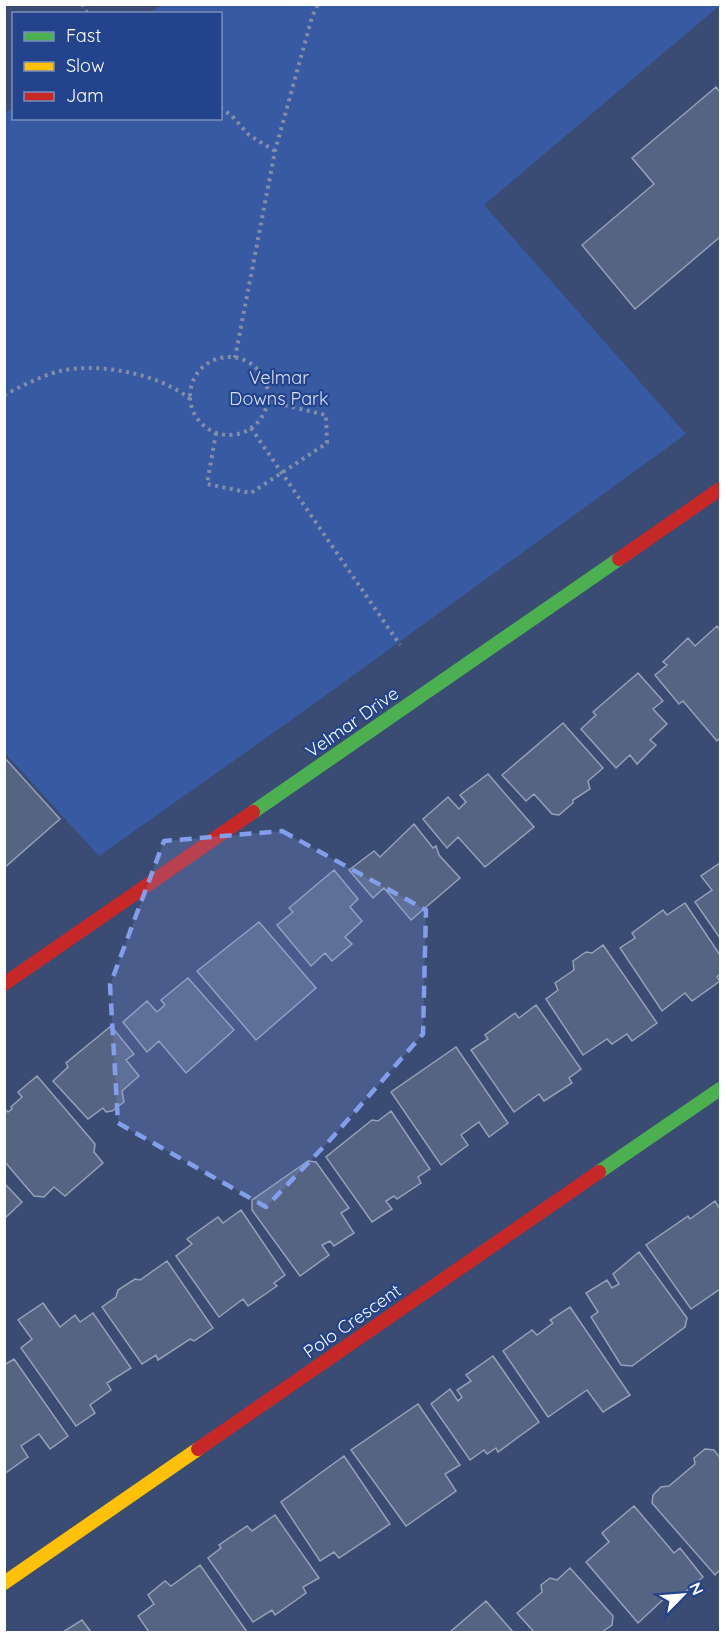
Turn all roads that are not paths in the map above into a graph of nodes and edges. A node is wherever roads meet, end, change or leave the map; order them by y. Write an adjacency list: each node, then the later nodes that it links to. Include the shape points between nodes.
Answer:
1 (720, 489): 2 (street, Velmar Drive)
2 (4, 984)
3 (720, 1089): 4 (street, Polo Crescent)
4 (4, 1583)

